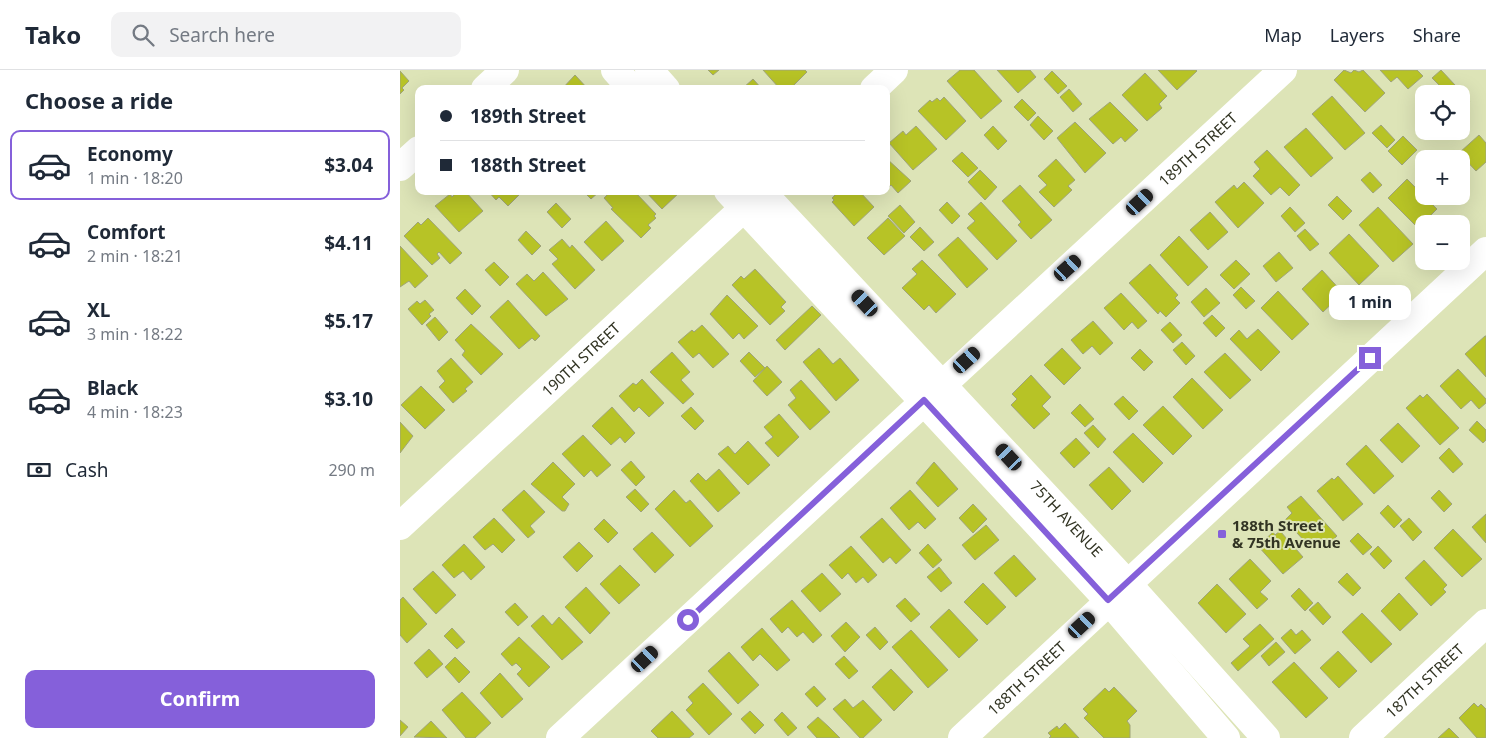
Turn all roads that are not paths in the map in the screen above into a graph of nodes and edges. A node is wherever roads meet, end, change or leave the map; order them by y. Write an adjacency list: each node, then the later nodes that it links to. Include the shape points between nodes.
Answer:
1 (505, 70): 6 (street)
2 (615, 70): 7 (street)
3 (649, 70): 8 (street)
4 (894, 70): 9 (street)
5 (1283, 70): 14 (street, 189TH STREET)
6 (489, 85)
7 (628, 85)
8 (662, 85)
9 (878, 85)
10 (415, 154): 11 (street)
11 (400, 167)
12 (752, 195): 14 (street, 75TH AVENUE); 15 (street, 190TH STREET)
13 (1486, 251): 16 (street, 188TH STREET)
14 (933, 392): 16 (street, 75TH AVENUE); 18 (street, 189TH STREET)
15 (400, 526)
16 (1117, 592): 19 (street, 188TH STREET); 20 (street, 75TH AVENUE); 21 (street, 75TH AVENUE)
17 (1486, 623): 22 (street, 187TH STREET)
18 (560, 738)
19 (962, 738)
20 (1226, 738)
21 (1266, 738)
22 (1363, 738)

